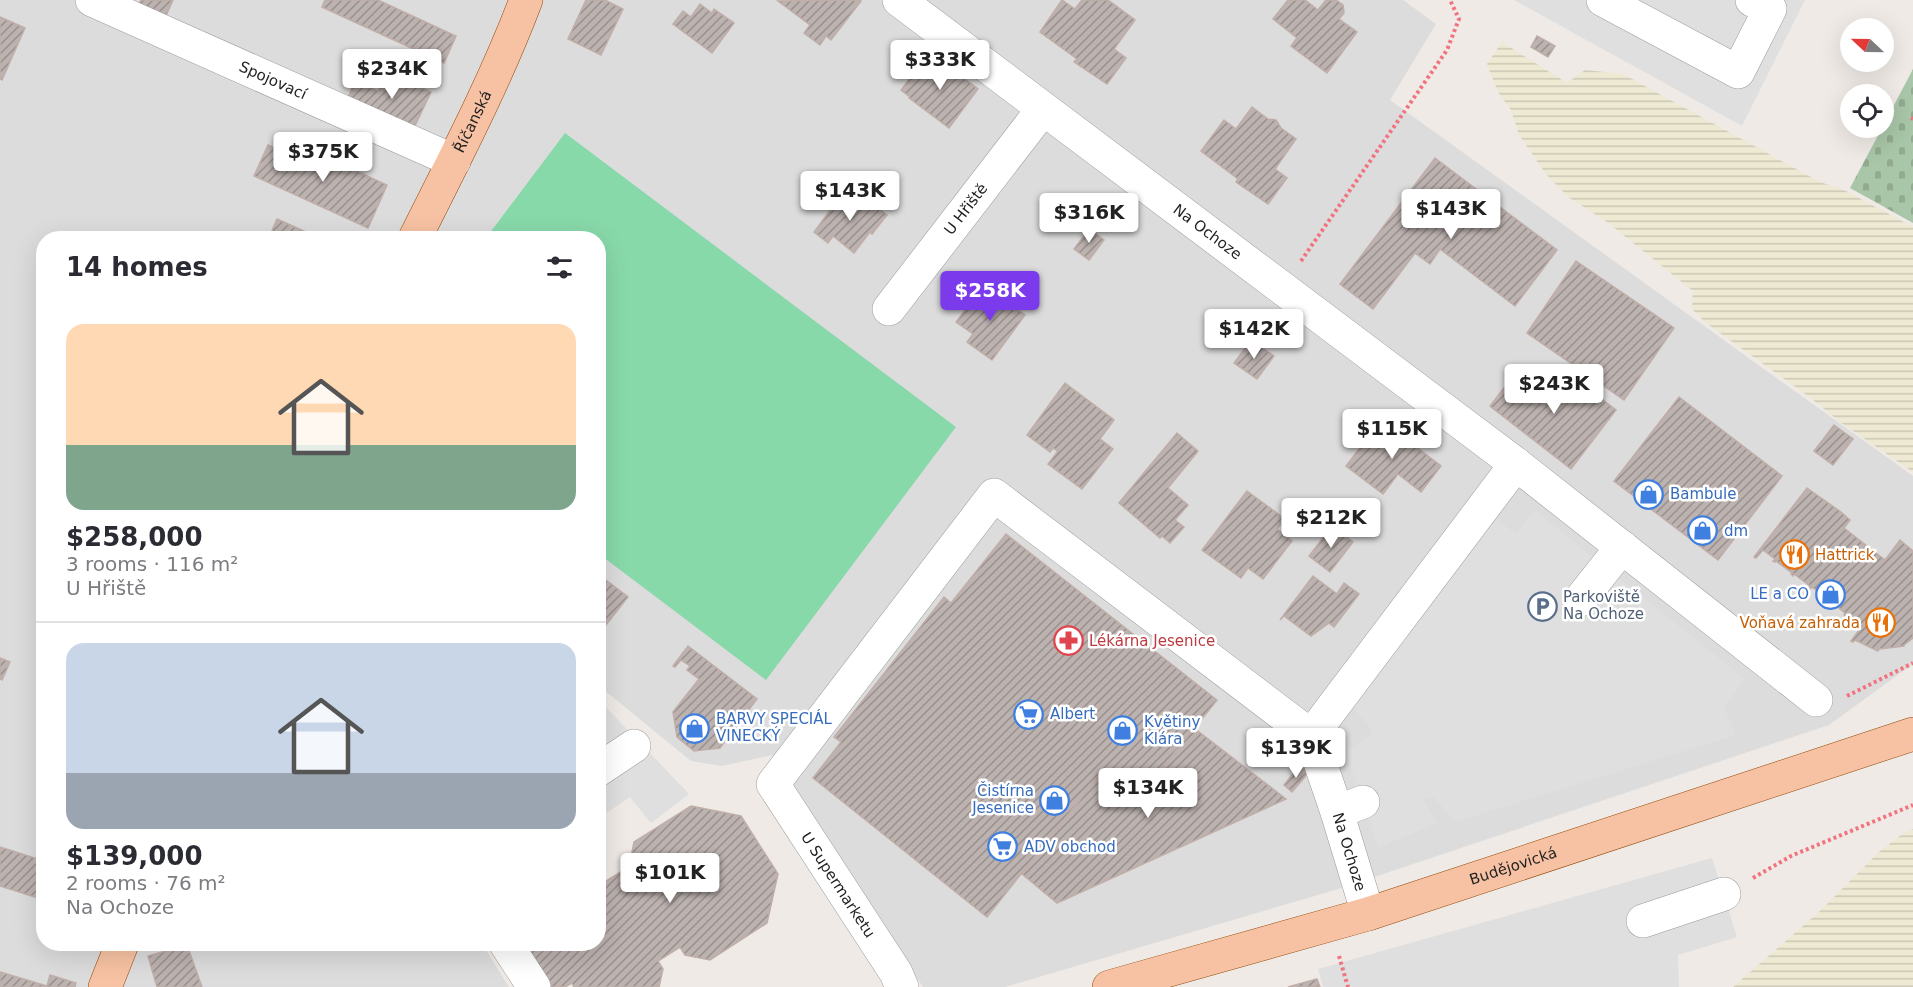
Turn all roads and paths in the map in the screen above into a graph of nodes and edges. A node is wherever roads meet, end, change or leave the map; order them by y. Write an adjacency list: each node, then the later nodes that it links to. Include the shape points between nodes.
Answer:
1 (92, 0): 8 (street, Spojovací)
2 (526, 0): 8 (main road, Říčanská)
3 (898, 0): 7 (street, Na Ochoze)
4 (1450, 0): 10 (path, via 1459,19 1447,50)
5 (1603, 0): 6 (street, via 1738,72 1770,9)
6 (1752, 0)
7 (1044, 110): 10 (street, Na Ochoze); 11 (street, U Hřiště)
8 (454, 161): 9 (main road, Říčanská)
9 (419, 231)
10 (1282, 288): 12 (street, Na Ochoze)
11 (889, 309)
12 (1516, 464): 13 (street, Na Ochoze); 18 (street)
13 (1622, 547): 14 (street); 16 (street, Na Ochoze)
14 (1580, 600)
15 (1913, 663): 16 (path, via 1849,696)
16 (1816, 700)
17 (1913, 735): 23 (main road, Budějovická)
18 (1311, 736): 23 (street, Na Ochoze, via 1350,807); 30 (street, U Supermarketu, via 994,495 773,783)
19 (634, 746): 20 (street)
20 (606, 765)
21 (1913, 806): 22 (path, via 1791,856)
22 (1724, 894): 24 (street)
23 (1368, 914): 31 (main road, Budějovická)
24 (1643, 921)
25 (119, 951): 28 (main road)
26 (511, 951): 29 (street)
27 (1338, 952): 32 (path)
28 (105, 987)
29 (534, 987)
30 (902, 987)
31 (1109, 987)
32 (1348, 987)

